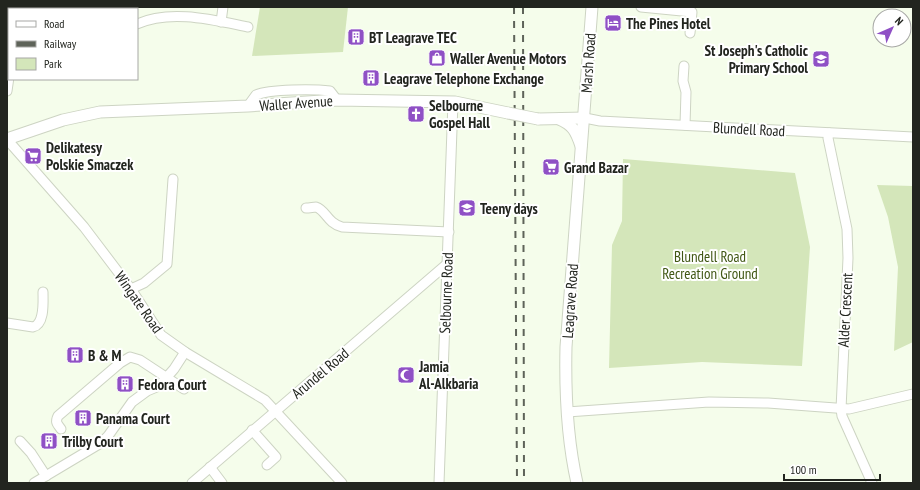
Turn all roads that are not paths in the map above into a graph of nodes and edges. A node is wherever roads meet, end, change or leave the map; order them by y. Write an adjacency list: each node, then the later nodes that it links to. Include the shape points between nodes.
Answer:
1 (223, 7): 4 (street)
2 (592, 7): 12 (main road, Marsh Road)
3 (641, 7): 7 (street, via 692,12)
4 (221, 22): 5 (street, via 178,16 147,19); 6 (street)
5 (138, 24)
6 (248, 27)
7 (690, 32)
8 (684, 66): 14 (street)
9 (9, 80): 10 (street)
10 (7, 91)
11 (453, 102): 13 (main road, Waller Avenue, bridge, via 538,119); 17 (main road, Waller Avenue, via 337,100 100,112 63,120); 21 (street, Selbourne Road)
12 (585, 118): 13 (main road, Waller Avenue); 14 (street, Blundell Road); 18 (main road, Leagrave Road)
13 (558, 119): 18 (main road, via 573,128)
14 (685, 125): 15 (street, Blundell Road)
15 (829, 133): 16 (street, Blundell Road); 30 (street, Alder Crescent, via 847,229)
16 (913, 137)
17 (9, 141): 23 (street, Wingate Road, via 84,227)
18 (582, 148): 32 (main road, Leagrave Road, via 566,347)
19 (173, 179): 23 (street, via 167,264 144,283)
20 (306, 208): 21 (street, via 316,207 335,225 342,227)
21 (449, 232): 22 (street, Selbourne Road)
22 (447, 264): 31 (street, Arundel Road); 43 (street, Selbourne Road)
23 (131, 289): 26 (street, Wingate Road, via 161,335)
24 (43, 292): 25 (street, via 43,307 37,326)
25 (7, 323)
26 (185, 352): 27 (street); 31 (street, Wingate Road, via 265,400)
27 (166, 378): 28 (street); 33 (street, via 140,360 130,357 58,416 57,424); 38 (street, via 159,386 132,402 101,443)
28 (184, 389)
29 (913, 394): 30 (street, via 867,406)
30 (841, 409): 32 (street, via 768,403 709,402); 45 (street, Alder Crescent)
31 (276, 410): 34 (street, Arundel Road); 42 (street, Wingate Road)
32 (567, 412): 44 (main road, Leagrave Road)
33 (62, 429)
34 (252, 430): 36 (street, via 276,457); 37 (street, Arundel Road)
35 (20, 441): 38 (street)
36 (267, 465)
37 (210, 467): 40 (street, Arundel Road); 41 (street)
38 (46, 476): 39 (street)
39 (34, 483)
40 (192, 483)
41 (222, 483)
42 (342, 483)
43 (440, 483)
44 (577, 483)
45 (872, 483)

